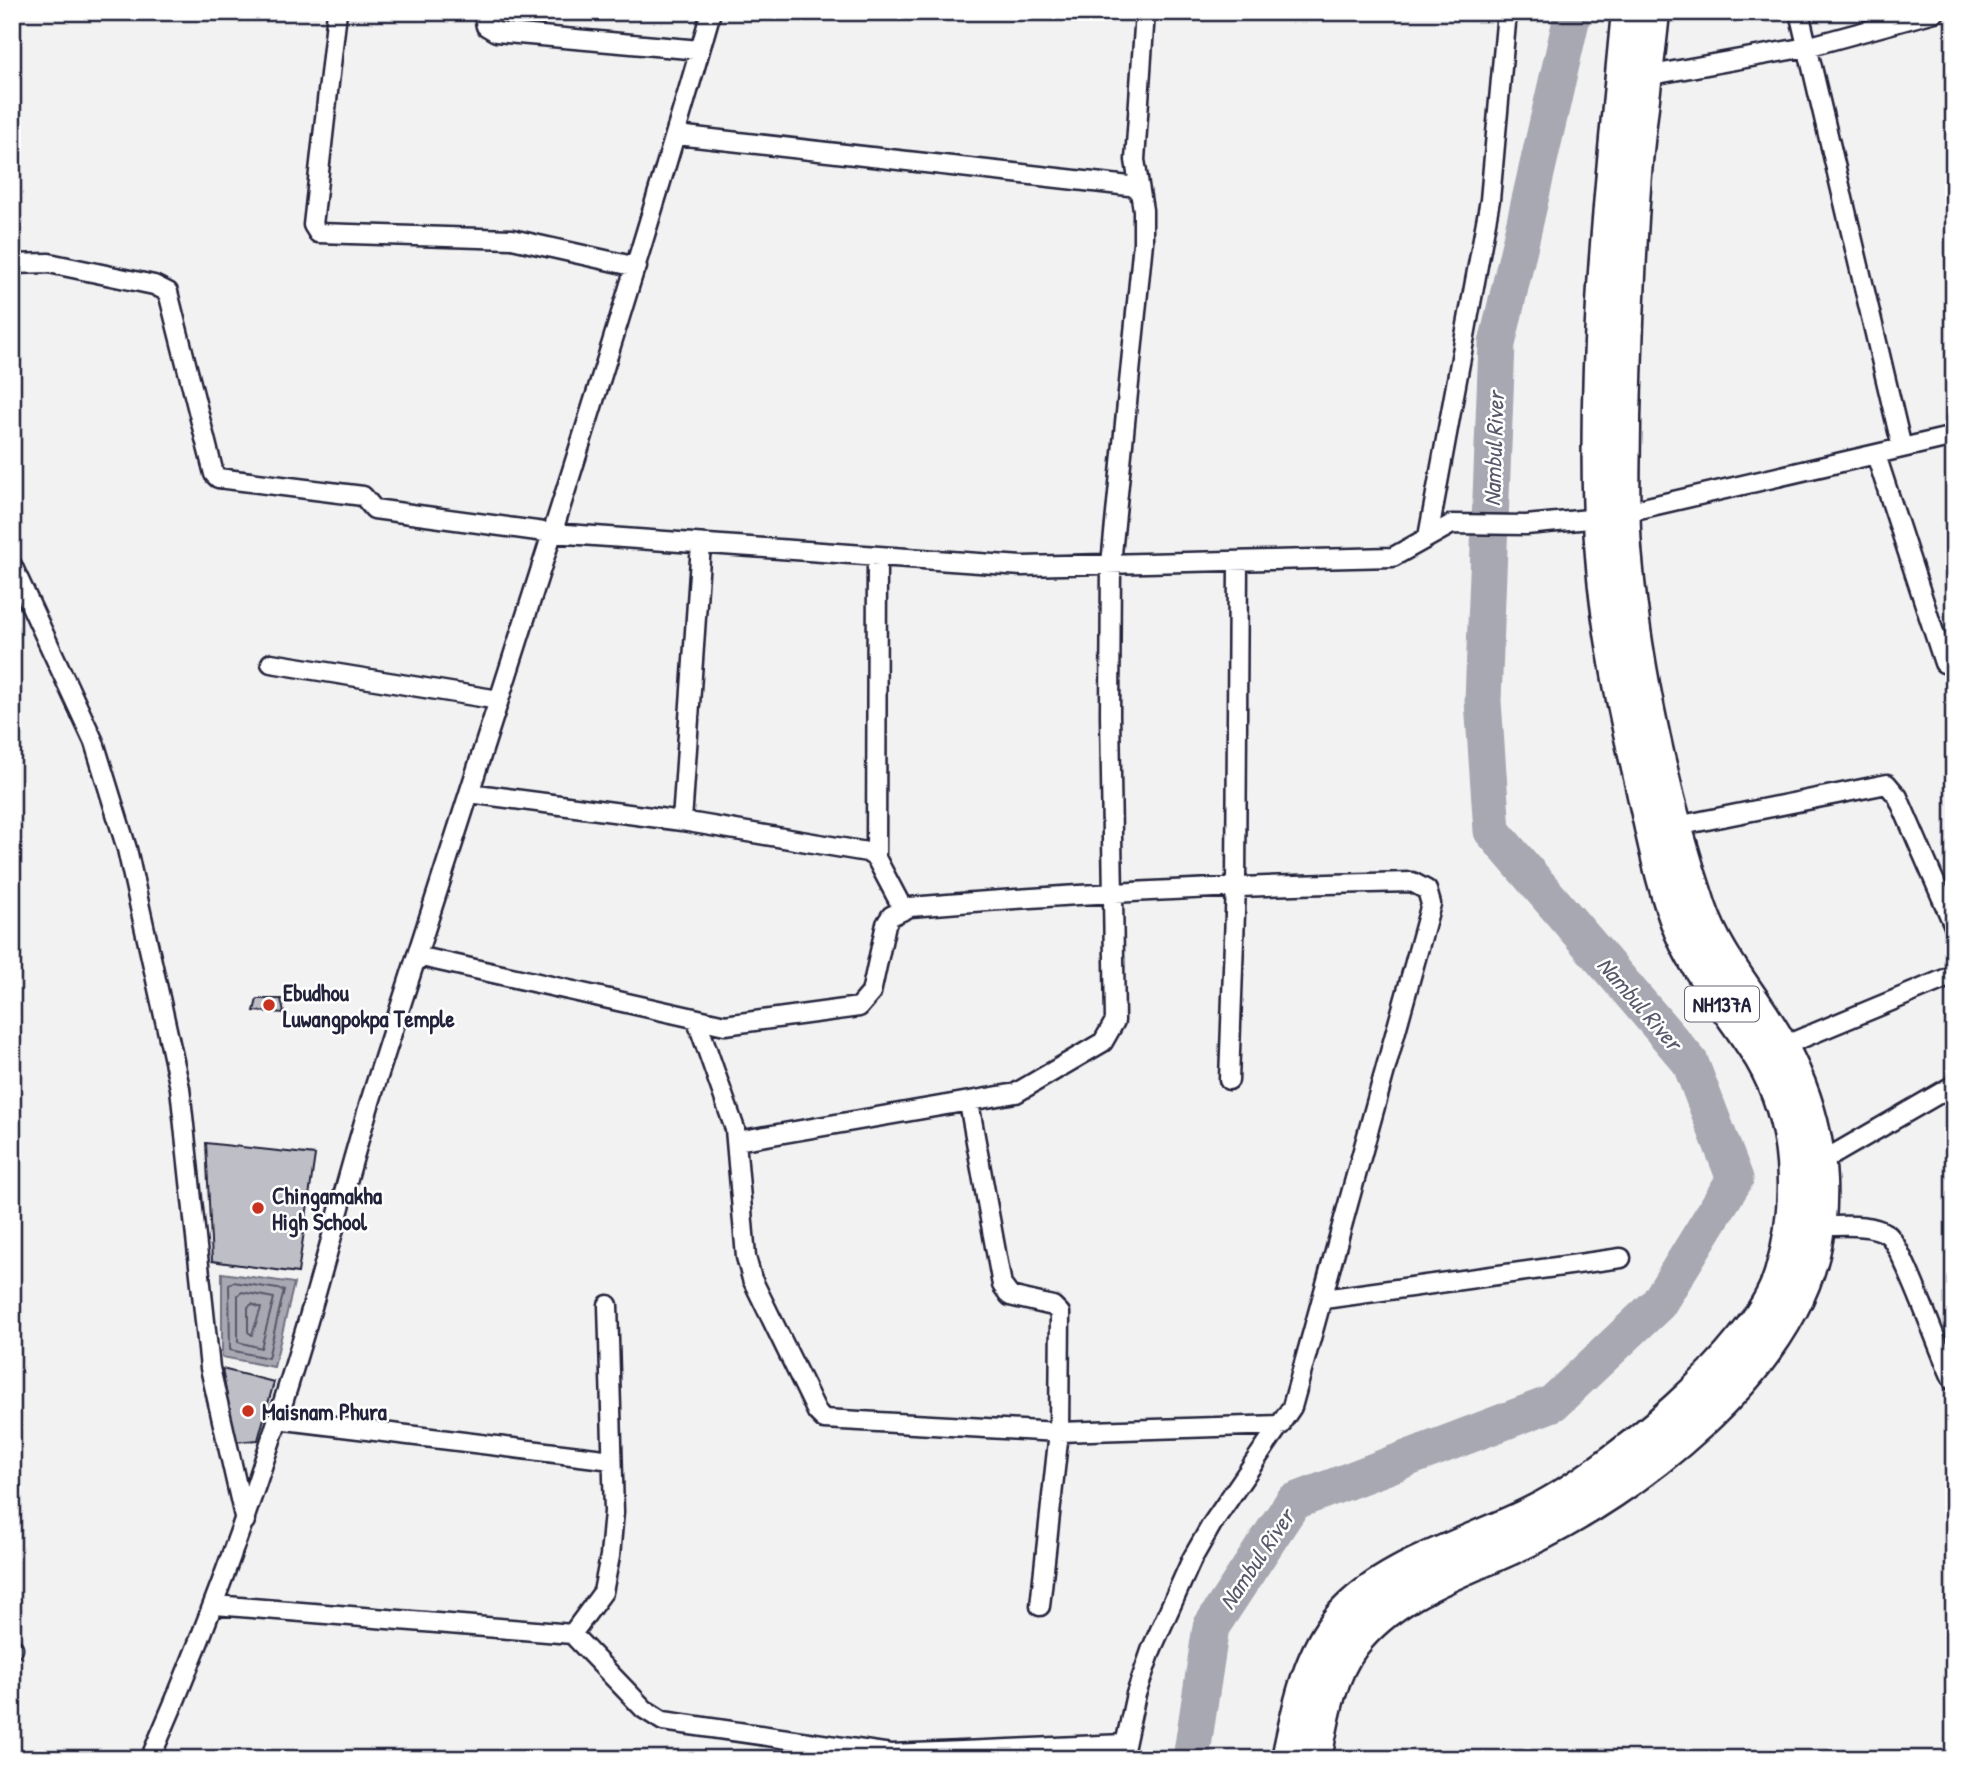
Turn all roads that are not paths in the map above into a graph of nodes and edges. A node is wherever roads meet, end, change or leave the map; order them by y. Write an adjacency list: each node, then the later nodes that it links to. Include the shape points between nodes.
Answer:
1 (337, 12): 16 (street, via 313,225 318,233 512,239)
2 (483, 12): 11 (street, via 486,26 496,32)
3 (711, 12): 11 (street)
4 (1145, 12): 14 (street, via 1135,160)
5 (1507, 12): 22 (street, via 1490,200)
6 (1628, 12): 20 (highway, NH137A, via 1606,261 1599,438)
7 (1653, 12): 12 (highway, NH137A)
8 (1799, 12): 10 (street)
9 (1935, 12): 10 (street)
10 (1807, 47): 12 (street); 18 (street)
11 (700, 50): 13 (street)
12 (1646, 76): 20 (highway, NH137A)
13 (677, 135): 14 (street); 16 (street)
14 (1138, 187): 26 (street, via 1143,243)
15 (12, 264): 21 (street, via 49,263 168,292 218,478 363,496 374,509)
16 (637, 267): 21 (street)
17 (1954, 436): 18 (street)
18 (1902, 448): 19 (street)
19 (1876, 455): 20 (street); 29 (street)
20 (1612, 515): 22 (street, via 1526,525 1452,524); 33 (highway, NH137A, via 1625,555 1655,737); 42 (highway, NH137A, via 1621,687 1672,909 1685,946 1705,979)
21 (552, 533): 23 (street); 30 (street)
22 (1428, 537): 25 (street, via 1393,557)
23 (701, 544): 24 (street); 32 (street)
24 (877, 556): 26 (street, via 1022,566); 34 (street)
25 (1238, 561): 26 (street); 35 (street)
26 (1111, 564): 36 (street)
27 (12, 565): 57 (street, via 94,741 127,849 180,1088 210,1368)
28 (271, 663): 30 (street)
29 (1944, 663)
30 (499, 701): 31 (street)
31 (469, 793): 32 (street); 39 (street)
32 (682, 821): 34 (street, via 863,851)
33 (1677, 826): 38 (street, via 1887,784 1898,797); 42 (highway, NH137A, via 1701,911)
34 (876, 858): 37 (street)
35 (1236, 885): 36 (street); 43 (street); 50 (street, via 1412,882 1420,884 1430,897)
36 (1112, 890): 37 (street); 45 (street, via 1118,1011 1111,1032 1103,1042 1027,1089)
37 (903, 909): 41 (street, via 886,924 871,993 859,1007 725,1025)
38 (1954, 926)
39 (417, 957): 41 (street); 53 (street, via 353,1155)
40 (1954, 975): 42 (street)
41 (697, 1021): 46 (street)
42 (1771, 1051): 47 (highway, NH137A, via 1802,1091); 63 (highway, NH137A, via 1793,1155 1794,1195 1791,1233 1779,1280 1763,1314 1732,1352 1627,1453 1538,1511 1399,1574 1359,1599 1321,1647 1299,1703)
43 (1228, 1080)
44 (1954, 1085): 47 (street)
45 (969, 1103): 46 (street); 55 (street, via 1002,1286 1010,1296 1053,1306 1059,1313)
46 (737, 1141): 55 (street, via 752,1279 824,1419)
47 (1819, 1163): 48 (highway, NH137A)
48 (1817, 1226): 52 (street, via 1871,1228 1887,1234 1900,1248); 64 (highway, NH137A, via 1813,1254 1783,1326 1748,1371 1661,1457 1585,1512 1411,1593 1374,1620 1350,1646 1337,1673)
49 (1621, 1258): 50 (street)
50 (1324, 1299): 54 (street, via 1292,1407)
51 (608, 1306): 56 (street)
52 (1954, 1382)
53 (278, 1419): 56 (street); 57 (street)
54 (1281, 1425): 55 (street); 61 (street, via 1192,1559 1152,1648)
55 (1059, 1432): 59 (street)
56 (612, 1460): 60 (street, via 614,1512 607,1581 598,1602)
57 (246, 1521): 58 (street)
58 (215, 1605): 60 (street); 62 (street)
59 (1040, 1606)
60 (572, 1634): 61 (street, via 648,1713 663,1721 891,1754)
61 (1123, 1752)
62 (150, 1759)
63 (1288, 1759)
64 (1315, 1759)

